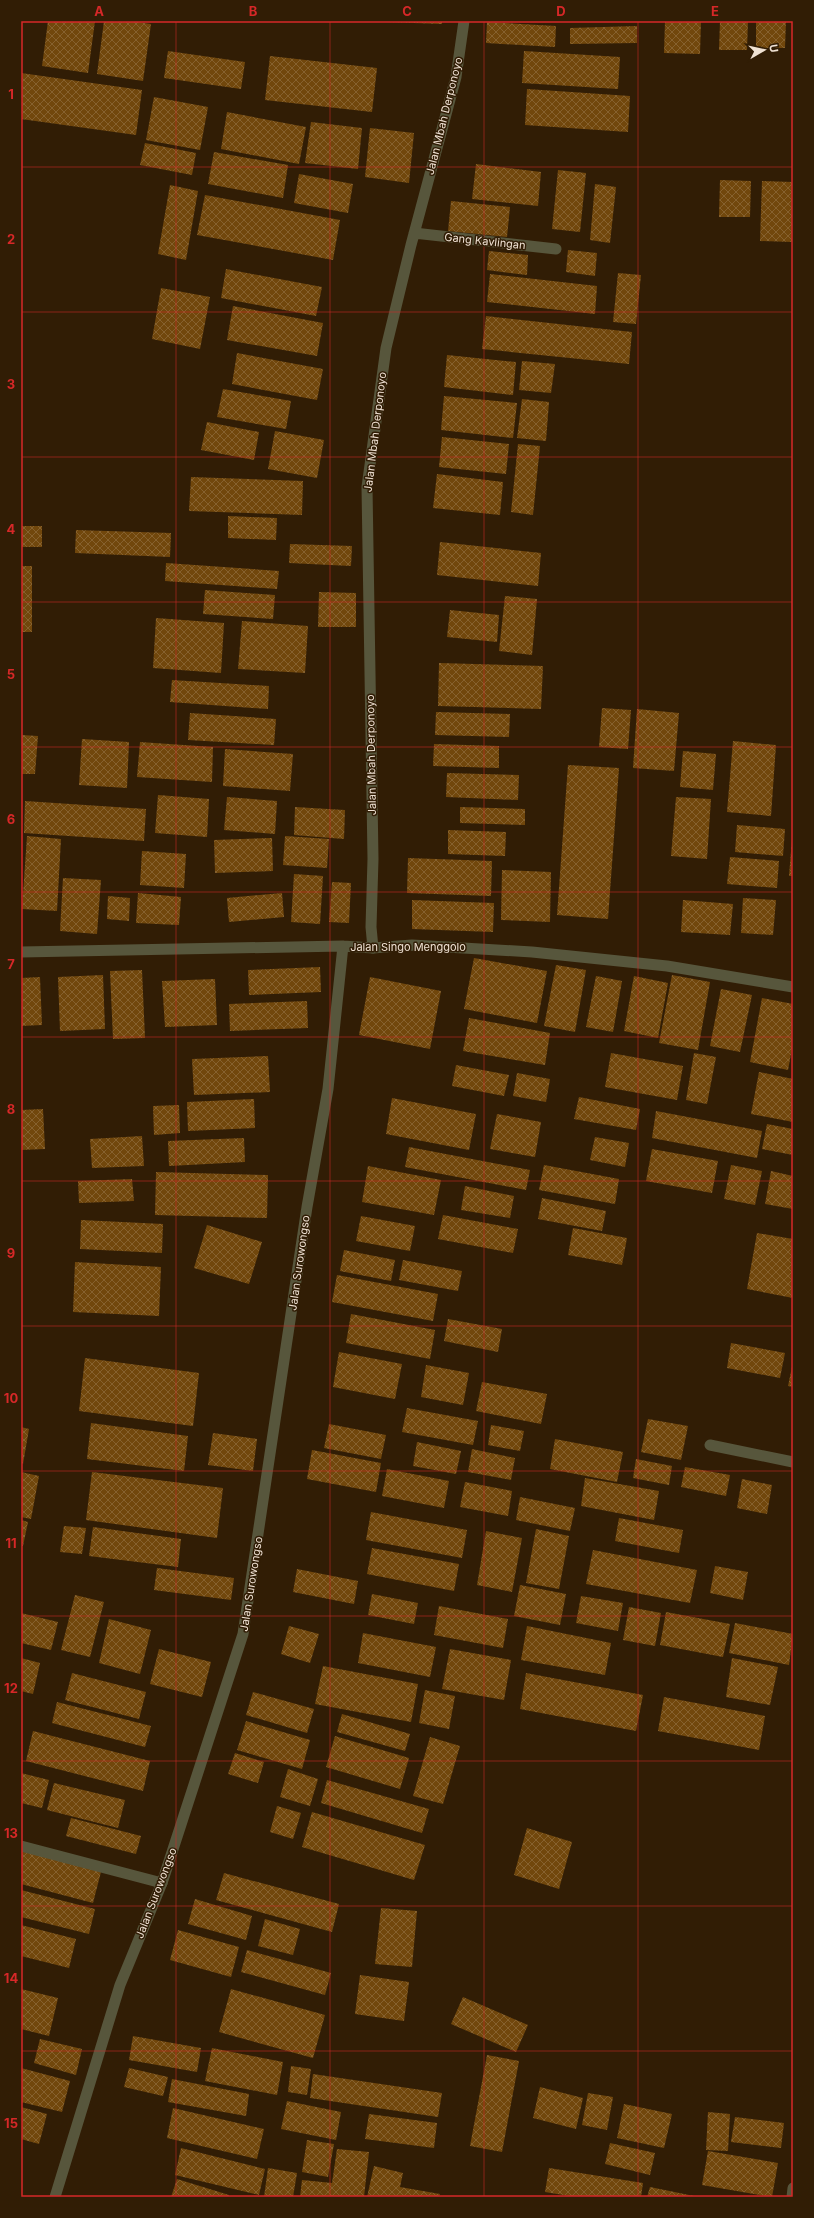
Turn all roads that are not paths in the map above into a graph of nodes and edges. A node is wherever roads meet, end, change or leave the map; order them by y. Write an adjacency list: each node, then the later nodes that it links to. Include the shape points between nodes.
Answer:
1 (464, 21): 2 (street, Jalan Mbah Derponoyo, via 456,77)
2 (414, 233): 3 (street, Gang Kavlingan); 5 (street, Jalan Mbah Derponoyo, via 386,348 367,486)
3 (556, 249)
4 (343, 946): 5 (street, Jalan Singo Menggolo); 6 (street, Jalan Singo Menggolo); 11 (street, Jalan Surowongso, via 328,1089 307,1207 243,1634)
5 (373, 948): 7 (street, Jalan Singo Menggolo, via 412,945 482,947 667,966)
6 (21, 952)
7 (793, 987)
8 (710, 1446): 9 (street)
9 (793, 1462)
10 (21, 1846): 11 (street)
11 (162, 1883): 13 (street, Jalan Surowongso, via 120,1985)
12 (793, 2188): 14 (street)
13 (55, 2197)
14 (792, 2197)

